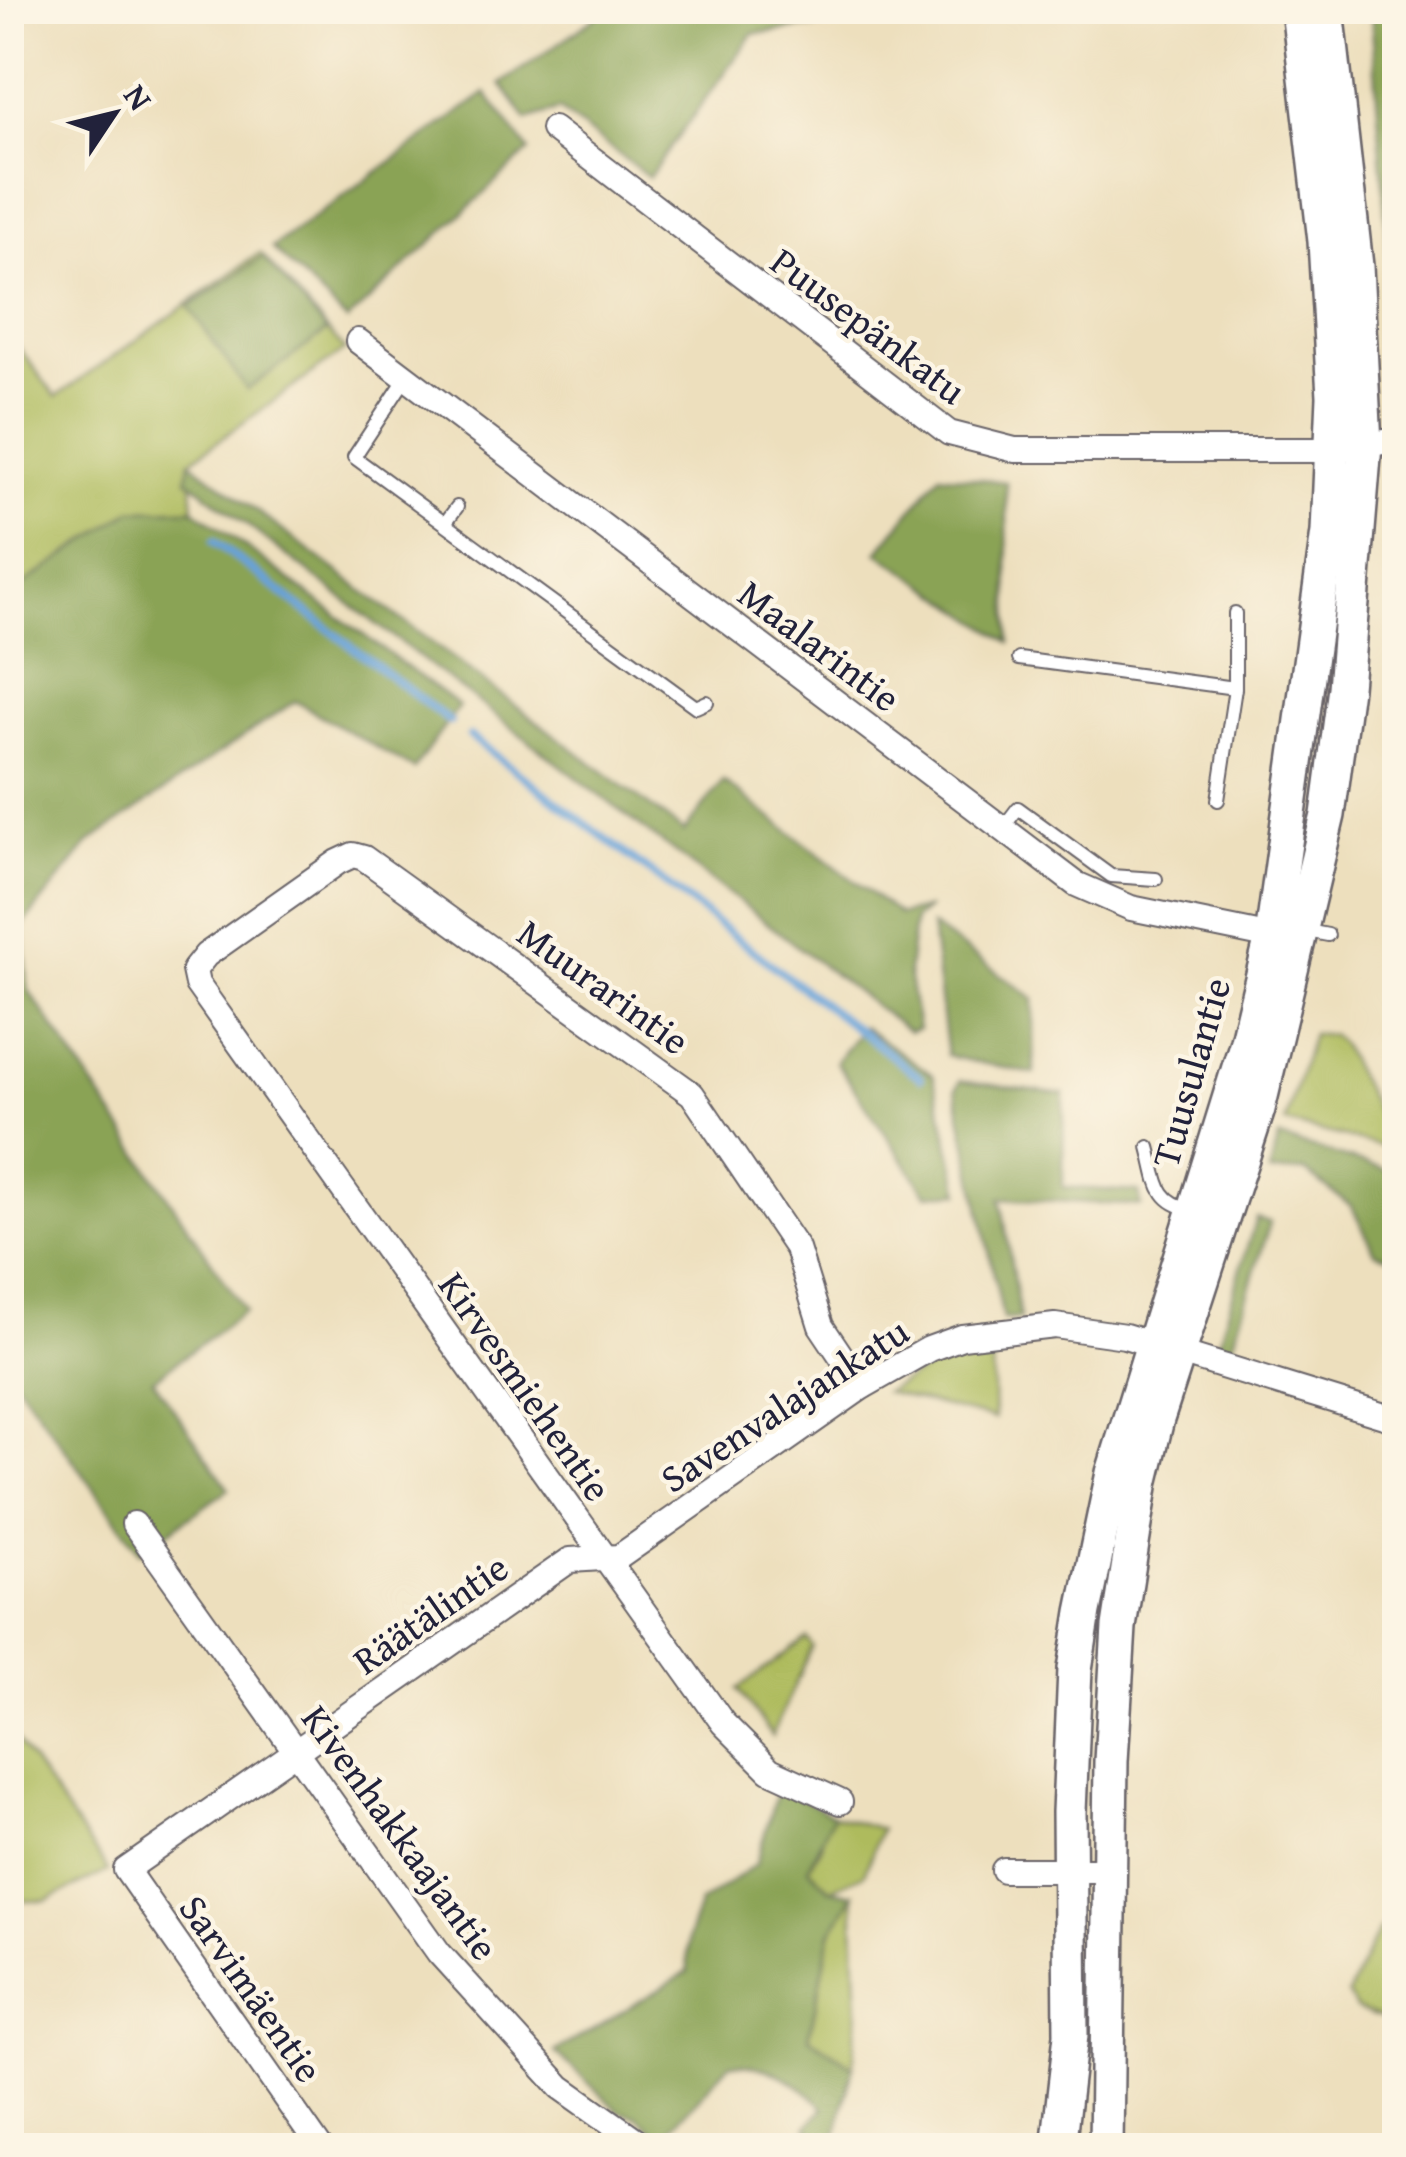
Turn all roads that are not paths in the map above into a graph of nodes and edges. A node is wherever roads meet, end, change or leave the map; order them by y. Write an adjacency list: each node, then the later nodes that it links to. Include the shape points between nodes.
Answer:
1 (1298, 9): 6 (main road, Tuusulantie, via 1325,241)
2 (1328, 9): 6 (main road, Tuusulantie, via 1356,266)
3 (553, 129): 6 (street, Puusepänkatu, via 950,433 1015,450)
4 (358, 341): 5 (street, Maalarintie)
5 (406, 378): 8 (lane, via 354,457); 16 (street, Maalarintie)
6 (1365, 445): 18 (main road, Tuusulantie, via 1346,688)
7 (457, 507): 8 (lane)
8 (445, 524): 10 (lane)
9 (574, 599): 10 (lane)
10 (565, 612): 14 (lane, via 696,707)
11 (1235, 613): 13 (lane)
12 (1019, 659): 13 (lane)
13 (1235, 688): 15 (lane)
14 (707, 702)
15 (1219, 800)
16 (1002, 829): 17 (lane, via 1018,808 1111,876); 18 (street, Maalarintie, via 1107,901)
17 (1156, 879)
18 (1301, 934): 21 (main road, Tuusulantie); 22 (main road, Tuusulantie)
19 (194, 970): 24 (street, Muurarintie, via 338,862 364,858 692,1094 797,1249 821,1326); 27 (street, Kirvesmiehentie)
20 (1150, 1147): 21 (lane, via 1163,1195)
21 (1195, 1210): 22 (lane, via 1211,1216); 23 (main road, Tuusulantie)
22 (1218, 1237): 23 (main road, Tuusulantie)
23 (1166, 1349): 24 (street, Savenvalajankatu, via 1055,1326 997,1330 929,1348); 25 (street, Savenvalajankatu); 32 (main road, Tuusulantie, via 1113,1473 1084,1612 1072,1701); 33 (main road, Tuusulantie, via 1119,1627)
24 (862, 1388): 27 (street, Savenvalajankatu)
25 (1397, 1420)
26 (134, 1524): 28 (street, Kivenhakkaajantie)
27 (605, 1559): 28 (street, Räätälintie, via 570,1560); 29 (street, Kirvesmiehentie, via 748,1751 770,1771)
28 (296, 1750): 30 (street, Räätälintie); 35 (street, Kivenhakkaajantie, via 439,1953 561,2086)
29 (840, 1802)
30 (126, 1870): 34 (street, Sarvimäentie)
31 (1004, 1870): 32 (street)
32 (1068, 1870): 33 (street); 36 (main road, Tuusulantie, via 1071,2035)
33 (1111, 1870): 37 (main road, Tuusulantie)
34 (320, 2148)
35 (647, 2148)
36 (1058, 2148)
37 (1106, 2148)

